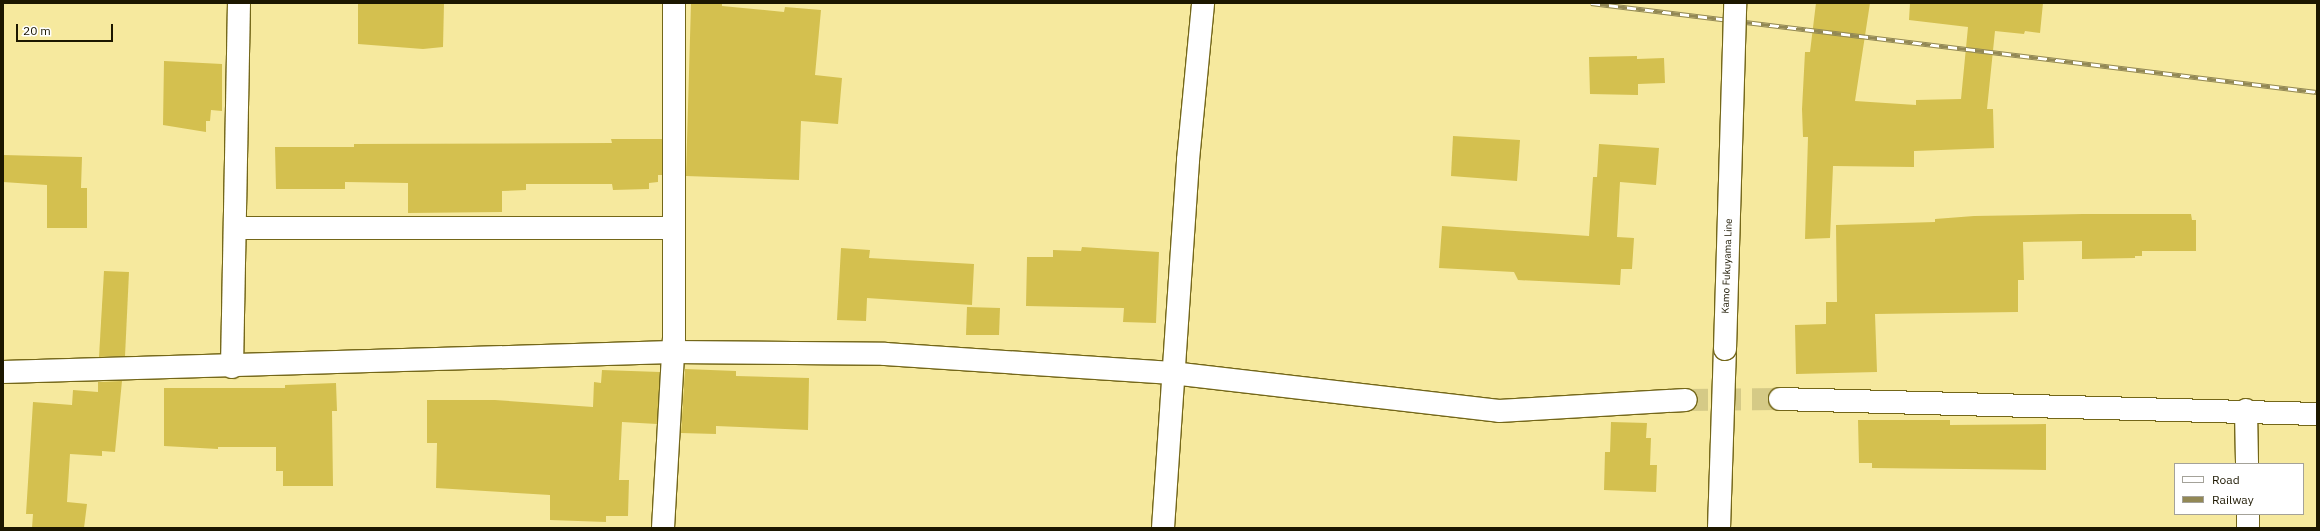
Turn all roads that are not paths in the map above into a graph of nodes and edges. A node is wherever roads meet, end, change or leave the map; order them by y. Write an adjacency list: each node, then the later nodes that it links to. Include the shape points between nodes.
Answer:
1 (239, 3): 5 (street)
2 (674, 3): 6 (street)
3 (1203, 3): 10 (street)
4 (1735, 3): 19 (street, Kamo Fukuyama Line, bridge)
5 (236, 228): 6 (street); 8 (street)
6 (673, 228): 7 (street)
7 (672, 352): 8 (street); 10 (street, via 885,354); 17 (street)
8 (232, 367): 9 (street)
9 (3, 372)
10 (1172, 373): 12 (street, via 1499,411); 18 (street)
11 (1780, 399): 13 (street)
12 (1686, 400)
13 (2246, 410): 14 (street); 15 (street)
14 (2317, 414)
15 (2247, 463)
16 (2248, 515): 20 (street)
17 (663, 528)
18 (1163, 528)
19 (1719, 528)
20 (2248, 528)

